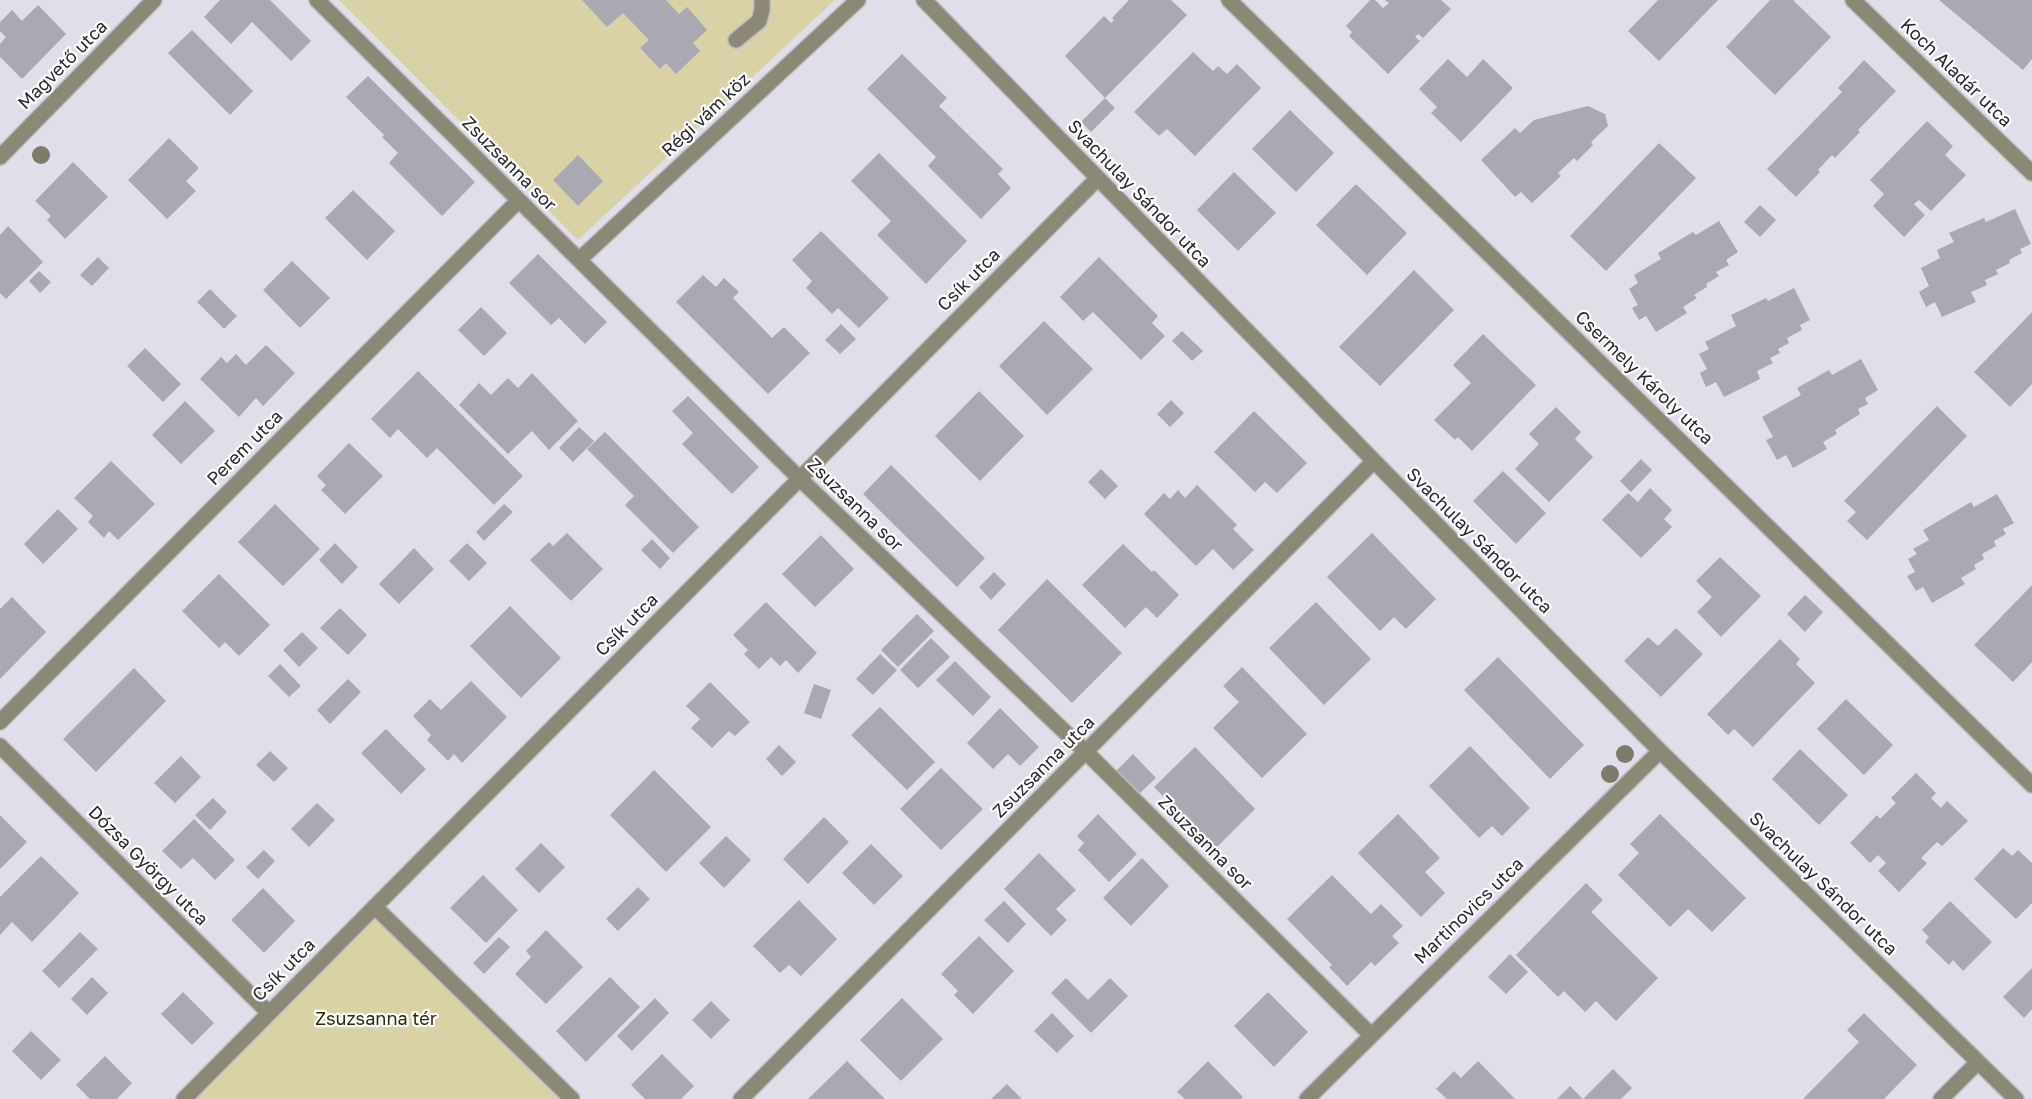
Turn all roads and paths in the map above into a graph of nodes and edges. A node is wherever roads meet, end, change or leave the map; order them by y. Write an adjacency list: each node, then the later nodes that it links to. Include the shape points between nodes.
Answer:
1 (154, 0): 9 (street, Magvető utca)
2 (317, 0): 12 (street, Zsuzsanna sor)
3 (762, 0): 8 (street, via 759,21)
4 (858, 0): 13 (street, Régi vám köz)
5 (924, 0): 11 (street, Svachulay Sándor utca)
6 (1229, 0): 20 (street, Csermely Károly utca)
7 (1853, 0): 10 (street, Koch Aladár utca)
8 (736, 40)
9 (0, 157)
10 (2032, 173)
11 (1098, 179): 14 (street, Svachulay Sándor utca); 15 (street, Csík utca)
12 (518, 201): 13 (street, Zsuzsanna sor); 16 (street, Perem utca)
13 (580, 259): 15 (street, Zsuzsanna sor)
14 (1374, 462): 18 (street, Zsuzsanna utca); 19 (street, Svachulay Sándor utca)
15 (800, 479): 18 (street, Zsuzsanna sor); 21 (street, Csík utca)
16 (0, 722)
17 (0, 746): 22 (street, Dózsa György utca)
18 (1086, 752): 23 (street, Zsuzsanna sor); 27 (street, Zsuzsanna utca)
19 (1660, 752): 23 (street, Martinovics utca); 24 (street, Svachulay Sándor utca)
20 (2032, 785)
21 (375, 907): 22 (street, Csík utca); 26 (street)
22 (269, 1013): 25 (street, Csík utca)
23 (1371, 1035): 28 (street, Martinovics utca)
24 (1978, 1062): 29 (street); 30 (street, Svachulay Sándor utca)
25 (184, 1099)
26 (572, 1099)
27 (741, 1099)
28 (1307, 1099)
29 (1941, 1099)
30 (2016, 1099)

